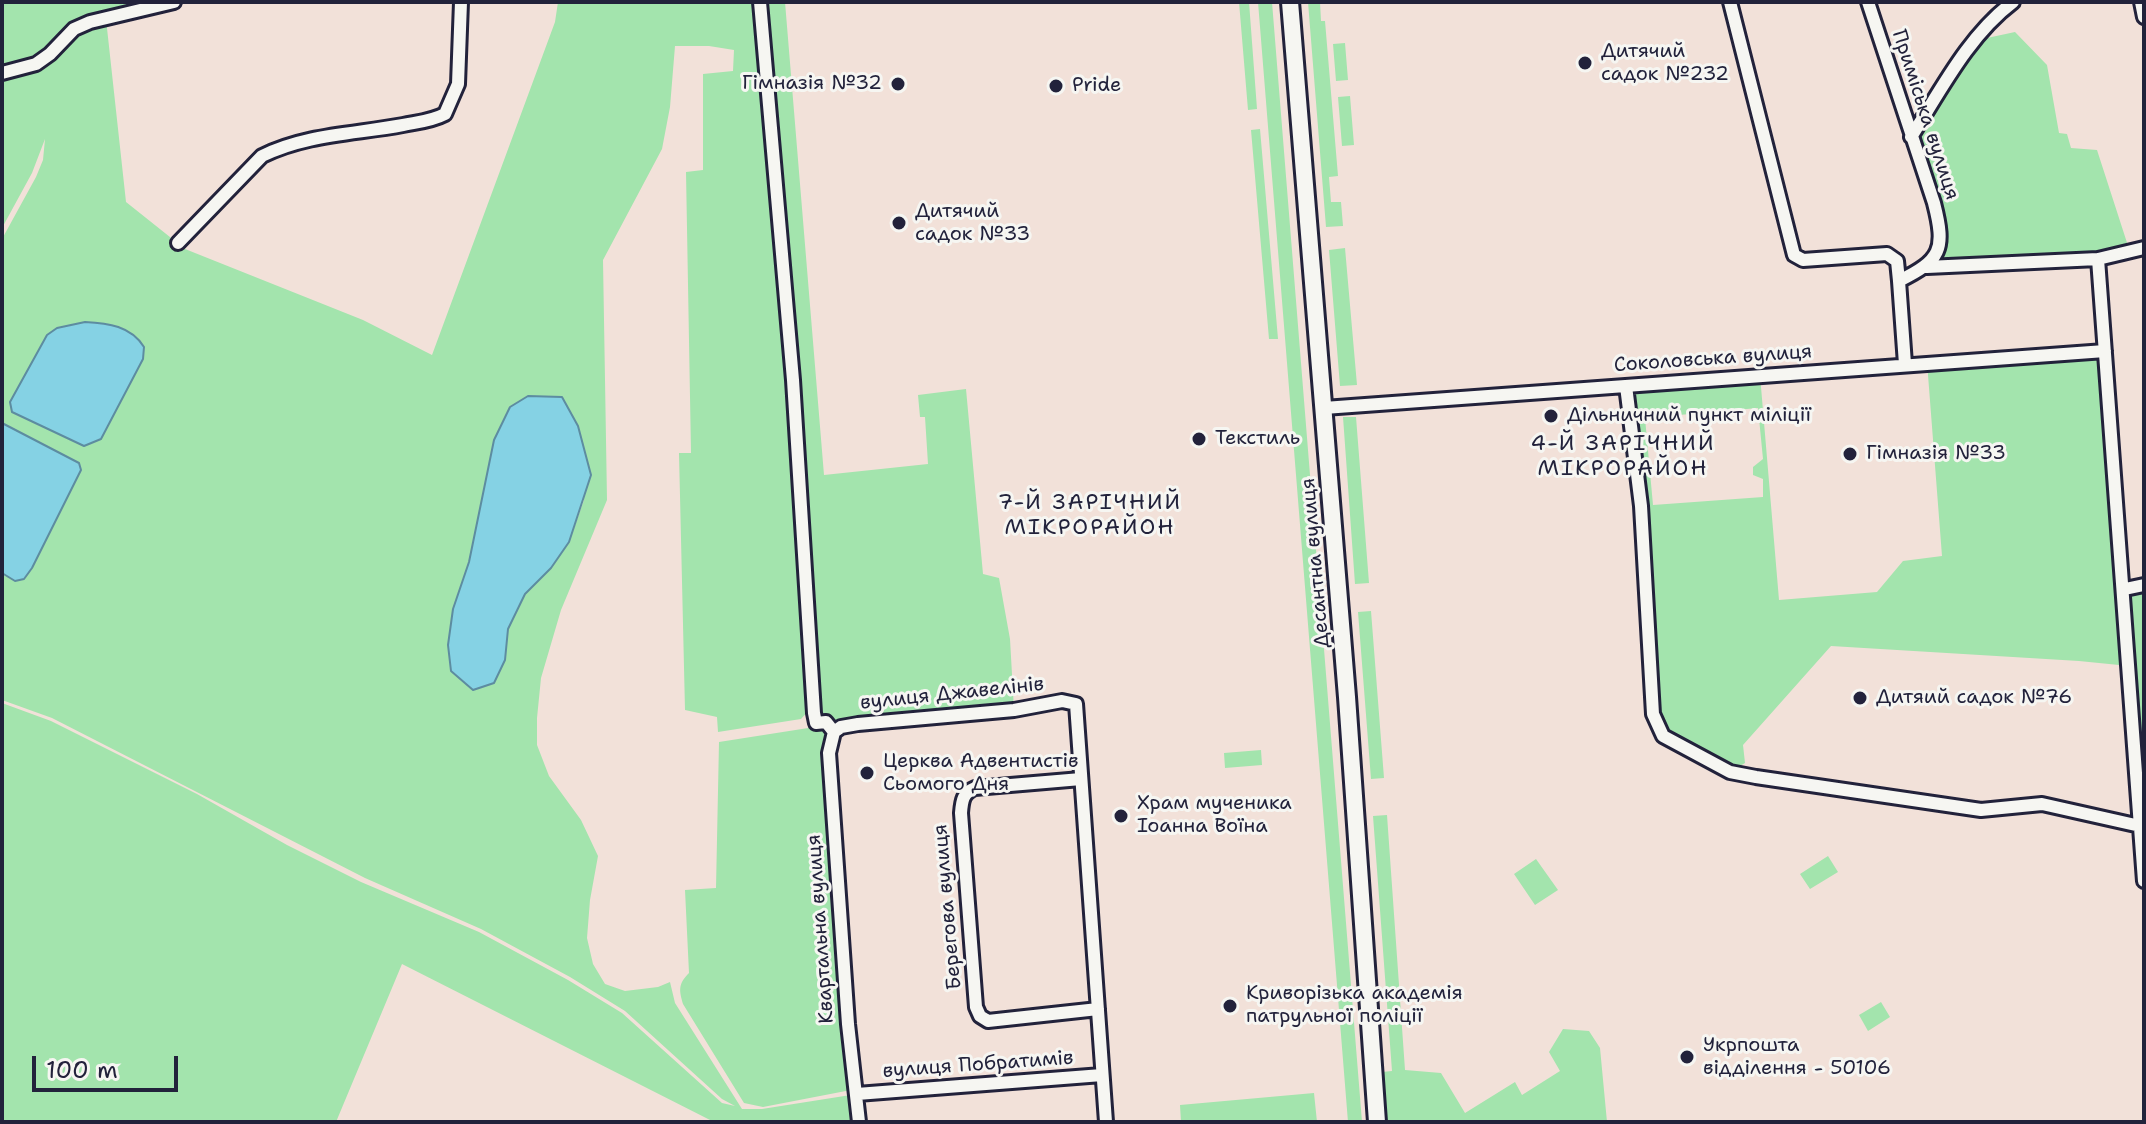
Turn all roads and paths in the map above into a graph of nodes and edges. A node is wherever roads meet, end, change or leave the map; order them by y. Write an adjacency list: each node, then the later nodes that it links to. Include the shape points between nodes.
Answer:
1 (174, 2): 10 (street, via 90,22 74,29 36,64)
2 (461, 2): 12 (street, via 458,84 445,114 279,147 262,156)
3 (760, 2): 23 (street, via 794,395 814,713 816,723 826,722)
4 (1290, 2): 20 (main road, Десантна вулиця)
5 (1730, 2): 16 (street, via 1794,255 1803,260 1887,254 1897,261)
6 (1868, 2): 11 (street, Приміська вулиця)
7 (2013, 2): 11 (street, via 1973,41)
8 (2141, 2): 9 (street)
9 (2144, 17)
10 (2, 73)
11 (1911, 137): 15 (street, Приміська вулиця, via 1938,220 1939,247)
12 (178, 243)
13 (2144, 248): 14 (street)
14 (2098, 259): 15 (street); 17 (street)
15 (1927, 267): 16 (street)
16 (1899, 281): 18 (street)
17 (2105, 351): 18 (street, Соколовська вулиця); 22 (street)
18 (1905, 364): 19 (street, Соколовська вулиця)
19 (1626, 386): 20 (street, Соколовська вулиця); 25 (street, via 1641,506 1653,714 1663,736 1730,772 1981,810 2042,804)
20 (1324, 408): 32 (main road, Десантна вулиця)
21 (2144, 585): 22 (street)
22 (2125, 589): 25 (street)
23 (834, 732): 24 (street, вулиця Джавелінів, via 858,724 1062,701 1076,704); 29 (street, Квартальна вулиця, via 830,765)
24 (1081, 779): 27 (street); 27 (street, Берегова вулиця, via 975,788 962,799 961,813 980,1016 988,1021)
25 (2140, 826): 26 (street)
26 (2144, 881)
27 (1098, 1009): 28 (street)
28 (1102, 1075): 29 (street, вулиця Побратимів); 31 (street)
29 (857, 1094): 30 (street, Квартальна вулиця)
30 (859, 1122)
31 (1106, 1122)
32 (1377, 1122)

